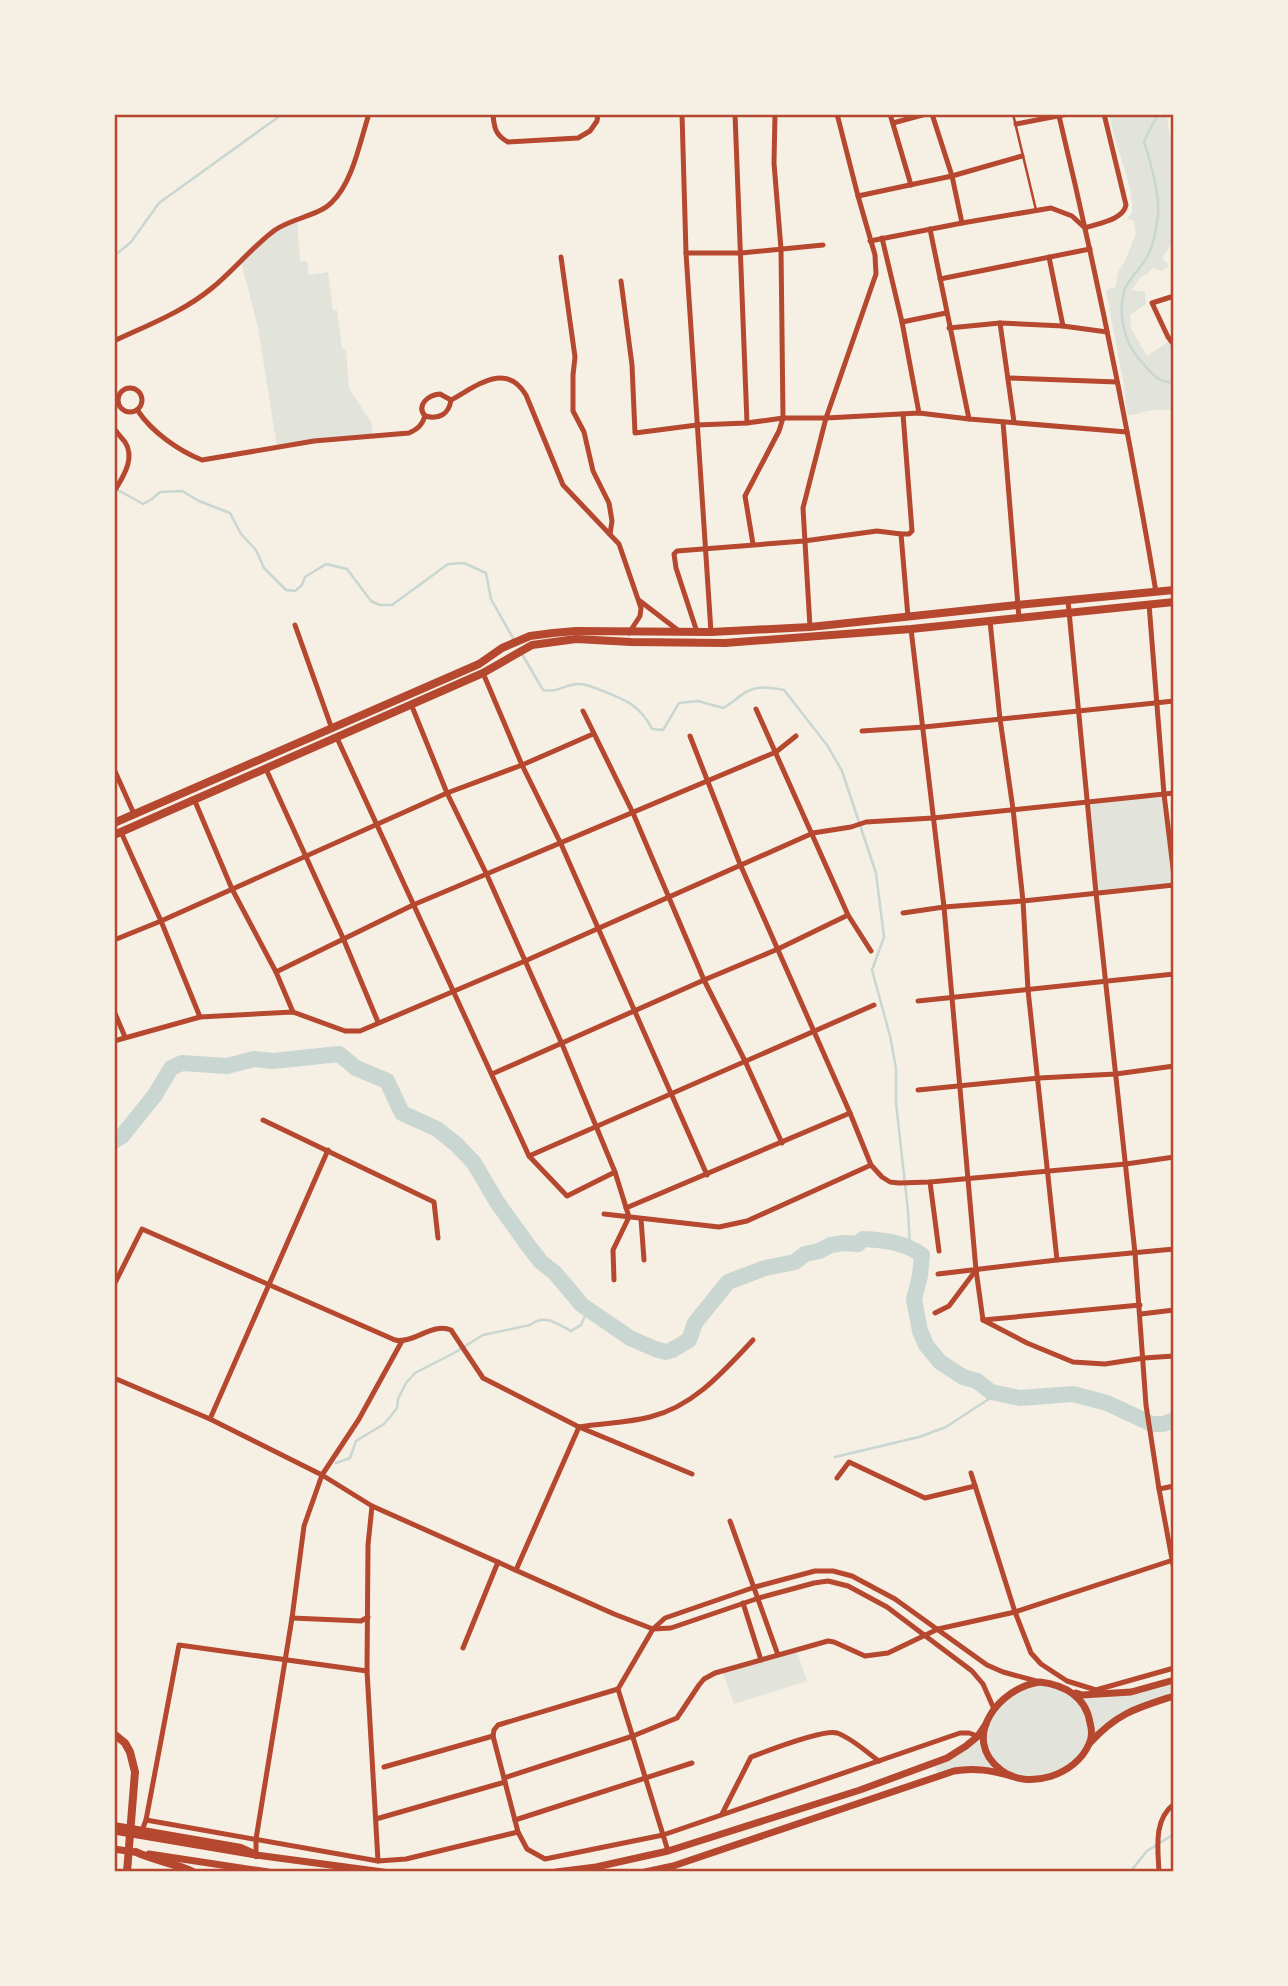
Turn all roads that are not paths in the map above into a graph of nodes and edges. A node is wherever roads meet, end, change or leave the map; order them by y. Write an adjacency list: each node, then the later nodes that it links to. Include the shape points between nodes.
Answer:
1 (369, 114): 42 (street, via 345,183 332,202 277,229 196,300)
2 (494, 114): 3 (street, via 494,129 508,142 578,138 590,131)
3 (598, 114)
4 (682, 114): 29 (street)
5 (735, 114): 30 (street)
6 (775, 114): 28 (street)
7 (837, 114): 19 (street)
8 (890, 114): 14 (street)
9 (926, 114): 14 (street)
10 (932, 114): 17 (street)
11 (1013, 114): 15 (lane)
12 (1064, 114): 15 (street); 22 (street)
13 (1104, 114): 22 (street, via 1126,205 1119,216)
14 (893, 123): 18 (street)
15 (1016, 124): 16 (lane)
16 (1022, 156): 17 (street); 20 (lane)
17 (953, 176): 18 (street); 21 (street)
18 (911, 185): 19 (street)
19 (858, 196): 25 (street)
20 (1036, 210): 21 (street); 22 (street, via 1061,211)
21 (962, 223): 23 (street)
22 (1085, 228): 27 (street)
23 (930, 229): 24 (street); 33 (street)
24 (882, 238): 25 (street); 37 (street)
25 (870, 241): 52 (street, via 876,274)
26 (823, 245): 28 (street)
27 (1090, 248): 32 (street); 41 (street)
28 (781, 249): 30 (street); 51 (street)
29 (686, 253): 30 (street); 57 (street)
30 (741, 253): 56 (street)
31 (561, 257): 61 (street, via 575,357 573,411 609,503)
32 (1049, 257): 33 (street); 39 (street)
33 (940, 279): 36 (street)
34 (621, 281): 57 (street, via 635,433)
35 (1174, 296): 43 (street, via 1152,303)
36 (946, 313): 37 (street); 40 (street)
37 (902, 322): 48 (street)
38 (1000, 323): 39 (street); 40 (street); 44 (street)
39 (1063, 326): 41 (street)
40 (949, 328): 53 (street)
41 (1107, 332): 45 (street)
42 (114, 341)
43 (1174, 345)
44 (1009, 378): 45 (street); 55 (street)
45 (1117, 382): 59 (street)
46 (451, 400): 50 (street, via 443,416); 50 (street, via 440,394 427,398 421,407); 61 (street, via 490,379 500,377 520,384 563,485)
47 (138, 411): 47 (street, via 143,398 139,391 126,388 120,392 119,406 131,413); 50 (street, via 145,422 202,460 314,441 401,435 417,429)
48 (919, 413): 49 (street); 53 (street)
49 (903, 414): 52 (street); 62 (street, via 912,531)
50 (425, 416)
51 (783, 418): 52 (street); 56 (street); 64 (street, via 746,496)
52 (826, 418): 63 (street, via 803,508)
53 (969, 419): 54 (street)
54 (1003, 422): 55 (street); 72 (street)
55 (1014, 422): 59 (street)
56 (747, 423): 57 (street)
57 (697, 425): 65 (street)
58 (114, 428): 60 (street, via 129,456)
59 (1127, 432): 67 (street)
60 (114, 492)
61 (610, 534): 68 (street, via 619,544)
62 (901, 534): 63 (street, via 877,531); 74 (street)
63 (804, 541): 64 (street); 78 (street)
64 (753, 544): 65 (street)
65 (706, 548): 80 (street, via 674,554); 81 (street)
66 (1174, 590): 67 (main road)
67 (1156, 592): 69 (main road)
68 (640, 601): 82 (street, via 640,616); 83 (street)
69 (1068, 601): 72 (main road); 73 (street)
70 (1174, 602): 71 (main road)
71 (1149, 604): 73 (main road); 88 (street)
72 (1017, 605): 74 (main road); 75 (street)
73 (1069, 612): 75 (main road); 92 (street)
74 (908, 617): 78 (main road)
75 (1019, 618): 76 (main road)
76 (990, 621): 79 (main road); 93 (street)
77 (295, 625): 95 (street)
78 (810, 627): 81 (main road)
79 (911, 629): 84 (main road, via 725,643); 94 (street)
80 (696, 632): 81 (main road); 83 (main road)
81 (712, 632)
82 (629, 633): 83 (main road); 84 (main road, via 576,631)
83 (681, 633)
84 (531, 641): 85 (main road); 86 (main road, via 502,648 479,664)
85 (483, 673): 89 (main road); 102 (street)
86 (405, 695): 89 (street); 95 (main road)
87 (1174, 701): 88 (street)
88 (1157, 703): 92 (street); 108 (street)
89 (411, 705): 100 (main road); 106 (street)
90 (756, 709): 101 (street)
91 (583, 711): 97 (street)
92 (1079, 712): 93 (street); 110 (street)
93 (1000, 719): 94 (street); 111 (street)
94 (924, 727): 96 (street); 114 (street)
95 (332, 729): 113 (main road)
96 (862, 730)
97 (593, 734): 102 (street); 112 (street)
98 (690, 736): 105 (street)
99 (796, 736): 101 (street)
100 (337, 738): 104 (main road); 116 (street)
101 (776, 752): 105 (street); 117 (street)
102 (522, 765): 106 (street); 119 (street)
103 (114, 769): 113 (street)
104 (266, 769): 109 (main road); 120 (street)
105 (708, 780): 112 (street); 121 (street)
106 (447, 793): 116 (street); 122 (street)
107 (1174, 793): 108 (street)
108 (1164, 794): 110 (street); 123 (street)
109 (194, 799): 118 (main road); 125 (street)
110 (1087, 802): 111 (street); 126 (street)
111 (1013, 809): 114 (street); 128 (street)
112 (633, 813): 119 (street); 127 (street)
113 (134, 814): 115 (main road)
114 (933, 818): 117 (street, via 866,822); 130 (street)
115 (114, 823)
116 (376, 825): 120 (street); 129 (street)
117 (813, 832): 121 (street); 132 (street)
118 (117, 833): 133 (street)
119 (561, 844): 122 (street); 134 (street)
120 (305, 857): 125 (street); 135 (street)
121 (740, 864): 127 (street); 137 (street)
122 (487, 875): 129 (street); 139 (street)
123 (1174, 876)
124 (1174, 885): 126 (street)
125 (232, 889): 133 (street); 140 (street)
126 (1096, 893): 128 (street); 143 (street)
127 (668, 897): 134 (street); 142 (street)
128 (1023, 901): 130 (street); 145 (street)
129 (413, 905): 135 (street); 144 (street)
130 (944, 907): 131 (street); 146 (street)
131 (903, 913)
132 (848, 915): 137 (street); 138 (street)
133 (161, 921): 136 (street); 152 (street)
134 (597, 927): 139 (street); 150 (street)
135 (343, 938): 140 (street); 153 (street)
136 (114, 940)
137 (778, 949): 142 (street); 154 (street)
138 (871, 951)
139 (526, 961): 144 (street); 157 (street)
140 (276, 972): 151 (street)
141 (1174, 974): 143 (street)
142 (704, 980): 150 (street); 158 (street)
143 (1105, 981): 145 (street); 161 (street)
144 (453, 990): 153 (street); 160 (street)
145 (1028, 990): 146 (street); 162 (street)
146 (951, 996): 147 (street); 163 (street)
147 (918, 1001)
148 (874, 1005): 154 (street)
149 (114, 1011): 155 (street)
150 (633, 1011): 157 (street); 165 (street)
151 (293, 1012): 152 (street); 153 (street, via 345,1031 360,1031)
152 (200, 1017): 155 (street)
153 (378, 1022)
154 (813, 1032): 158 (street); 166 (street)
155 (125, 1037): 156 (street)
156 (114, 1041)
157 (562, 1044): 160 (street); 168 (street)
158 (745, 1061): 165 (street); 169 (street)
159 (1174, 1066): 161 (street)
160 (492, 1074): 171 (street)
161 (1116, 1074): 162 (street); 173 (street)
162 (1038, 1078): 163 (street); 176 (street)
163 (960, 1087): 164 (street); 178 (street)
164 (918, 1090)
165 (670, 1093): 168 (street); 177 (street)
166 (850, 1113): 169 (street); 174 (street)
167 (263, 1120): 170 (street)
168 (596, 1127): 171 (street); 175 (street)
169 (782, 1143): 177 (street)
170 (328, 1150): 184 (street, via 433,1202); 194 (street)
171 (528, 1156): 175 (street, via 567,1196)
172 (1174, 1157): 173 (street)
173 (1126, 1164): 176 (street); 187 (street)
174 (871, 1165): 179 (street, via 890,1182); 183 (street, via 732,1225)
175 (615, 1172): 180 (street)
176 (1046, 1172): 178 (street); 188 (street)
177 (707, 1175): 180 (street)
178 (969, 1177): 179 (street); 190 (street)
179 (930, 1182): 186 (street)
180 (626, 1208): 182 (street)
181 (604, 1214): 182 (street)
182 (629, 1217): 183 (street); 192 (street, via 613,1250)
183 (641, 1219): 189 (street)
184 (438, 1238)
185 (1174, 1249): 187 (street)
186 (939, 1251)
187 (1136, 1253): 188 (street); 195 (street)
188 (1057, 1259): 190 (street)
189 (644, 1260)
190 (976, 1270): 191 (street); 197 (street, via 948,1306); 199 (street)
191 (938, 1274)
192 (614, 1280)
193 (114, 1285): 194 (street, via 142,1229)
194 (269, 1286): 201 (street); 205 (street)
195 (1140, 1305): 198 (street); 199 (street)
196 (1174, 1310): 198 (street)
197 (935, 1313)
198 (1141, 1314): 203 (street)
199 (983, 1320): 203 (street, via 1073,1362 1105,1364)
200 (753, 1340): 206 (street, via 704,1390 665,1412)
201 (402, 1341): 206 (street, via 446,1327 482,1378); 209 (street)
202 (1174, 1356): 203 (street)
203 (1144, 1358): 213 (street)
204 (114, 1378): 205 (street)
205 (210, 1419): 209 (street)
206 (579, 1427): 208 (street); 218 (street)
207 (971, 1473): 211 (street)
208 (692, 1474)
209 (323, 1475): 214 (street); 227 (street, via 304,1526)
210 (837, 1478): 211 (street, via 849,1462 925,1498)
211 (975, 1486): 225 (street)
212 (1174, 1486): 213 (street)
213 (1159, 1489): 216 (street)
214 (372, 1506): 217 (street); 226 (street)
215 (730, 1521): 222 (street)
216 (1173, 1560): 219 (street); 225 (street)
217 (498, 1562): 218 (street); 231 (street)
218 (516, 1570): 228 (street)
219 (1174, 1570)
220 (852, 1576): 221 (street); 222 (street, via 815,1571); 229 (street)
221 (848, 1586): 223 (street, via 828,1581); 230 (street)
222 (755, 1587): 223 (street); 228 (street, via 665,1618)
223 (759, 1598): 224 (street); 232 (street)
224 (743, 1603): 228 (street, via 671,1628); 233 (street)
225 (1015, 1612): 229 (street); 235 (street, via 1031,1653 1067,1681 1096,1690)
226 (368, 1617): 227 (street, via 361,1621); 236 (street)
227 (292, 1618): 234 (street)
228 (653, 1629): 239 (street)
229 (938, 1629): 230 (street); 238 (street, via 987,1665)
230 (924, 1635): 232 (street, via 874,1656 828,1641); 242 (street, via 978,1676)
231 (463, 1648)
232 (778, 1655): 233 (street)
233 (761, 1660): 246 (street, via 704,1679 677,1718)
234 (285, 1661): 236 (street); 257 (street, via 179,1645); 264 (street)
235 (1174, 1668)
236 (367, 1671): 258 (street)
237 (1174, 1680): 240 (main road, via 1120,1694)
238 (1041, 1682): 240 (main road); 242 (main road, via 1014,1690)
239 (618, 1689): 245 (street, via 498,1726); 246 (street)
240 (1073, 1693): 248 (main road, via 1089,1715)
241 (1174, 1696): 248 (main road, via 1126,1713)
242 (994, 1709): 243 (main road)
243 (986, 1724): 247 (main road); 252 (main road, via 989,1756)
244 (114, 1734): 270 (main road, via 125,1744 135,1772)
245 (492, 1735): 251 (street); 254 (street)
246 (633, 1736): 253 (street); 254 (street)
247 (978, 1736): 249 (street, via 960,1733); 267 (main road, via 957,1753 934,1763)
248 (1090, 1744): 252 (main road, via 1076,1762 1057,1774 1035,1779)
249 (879, 1761): 256 (street); 256 (street, via 833,1732 764,1752 746,1763)
250 (692, 1763): 253 (street)
251 (384, 1767)
252 (1012, 1776): 275 (main road, via 988,1770 954,1771)
253 (645, 1779): 259 (street); 263 (street)
254 (504, 1780): 258 (street); 259 (street)
255 (1174, 1804): 276 (street, via 1159,1825)
256 (722, 1814): 263 (street)
257 (146, 1819): 262 (street); 264 (street)
258 (376, 1819): 269 (street)
259 (515, 1820): 261 (street)
260 (114, 1829): 262 (main road)
261 (518, 1832): 263 (street, via 527,1849 545,1859); 269 (street, via 406,1859)
262 (141, 1833): 268 (main road, via 241,1848)
263 (663, 1835): 267 (street)
264 (256, 1839): 268 (street); 269 (street)
265 (114, 1849): 266 (main road)
266 (136, 1852): 271 (main road); 272 (main road)
267 (668, 1852): 274 (main road)
268 (256, 1855): 273 (main road)
269 (378, 1861)
270 (127, 1870)
271 (193, 1872)
272 (268, 1872)
273 (383, 1872)
274 (556, 1872)
275 (645, 1872)
276 (1159, 1872)

